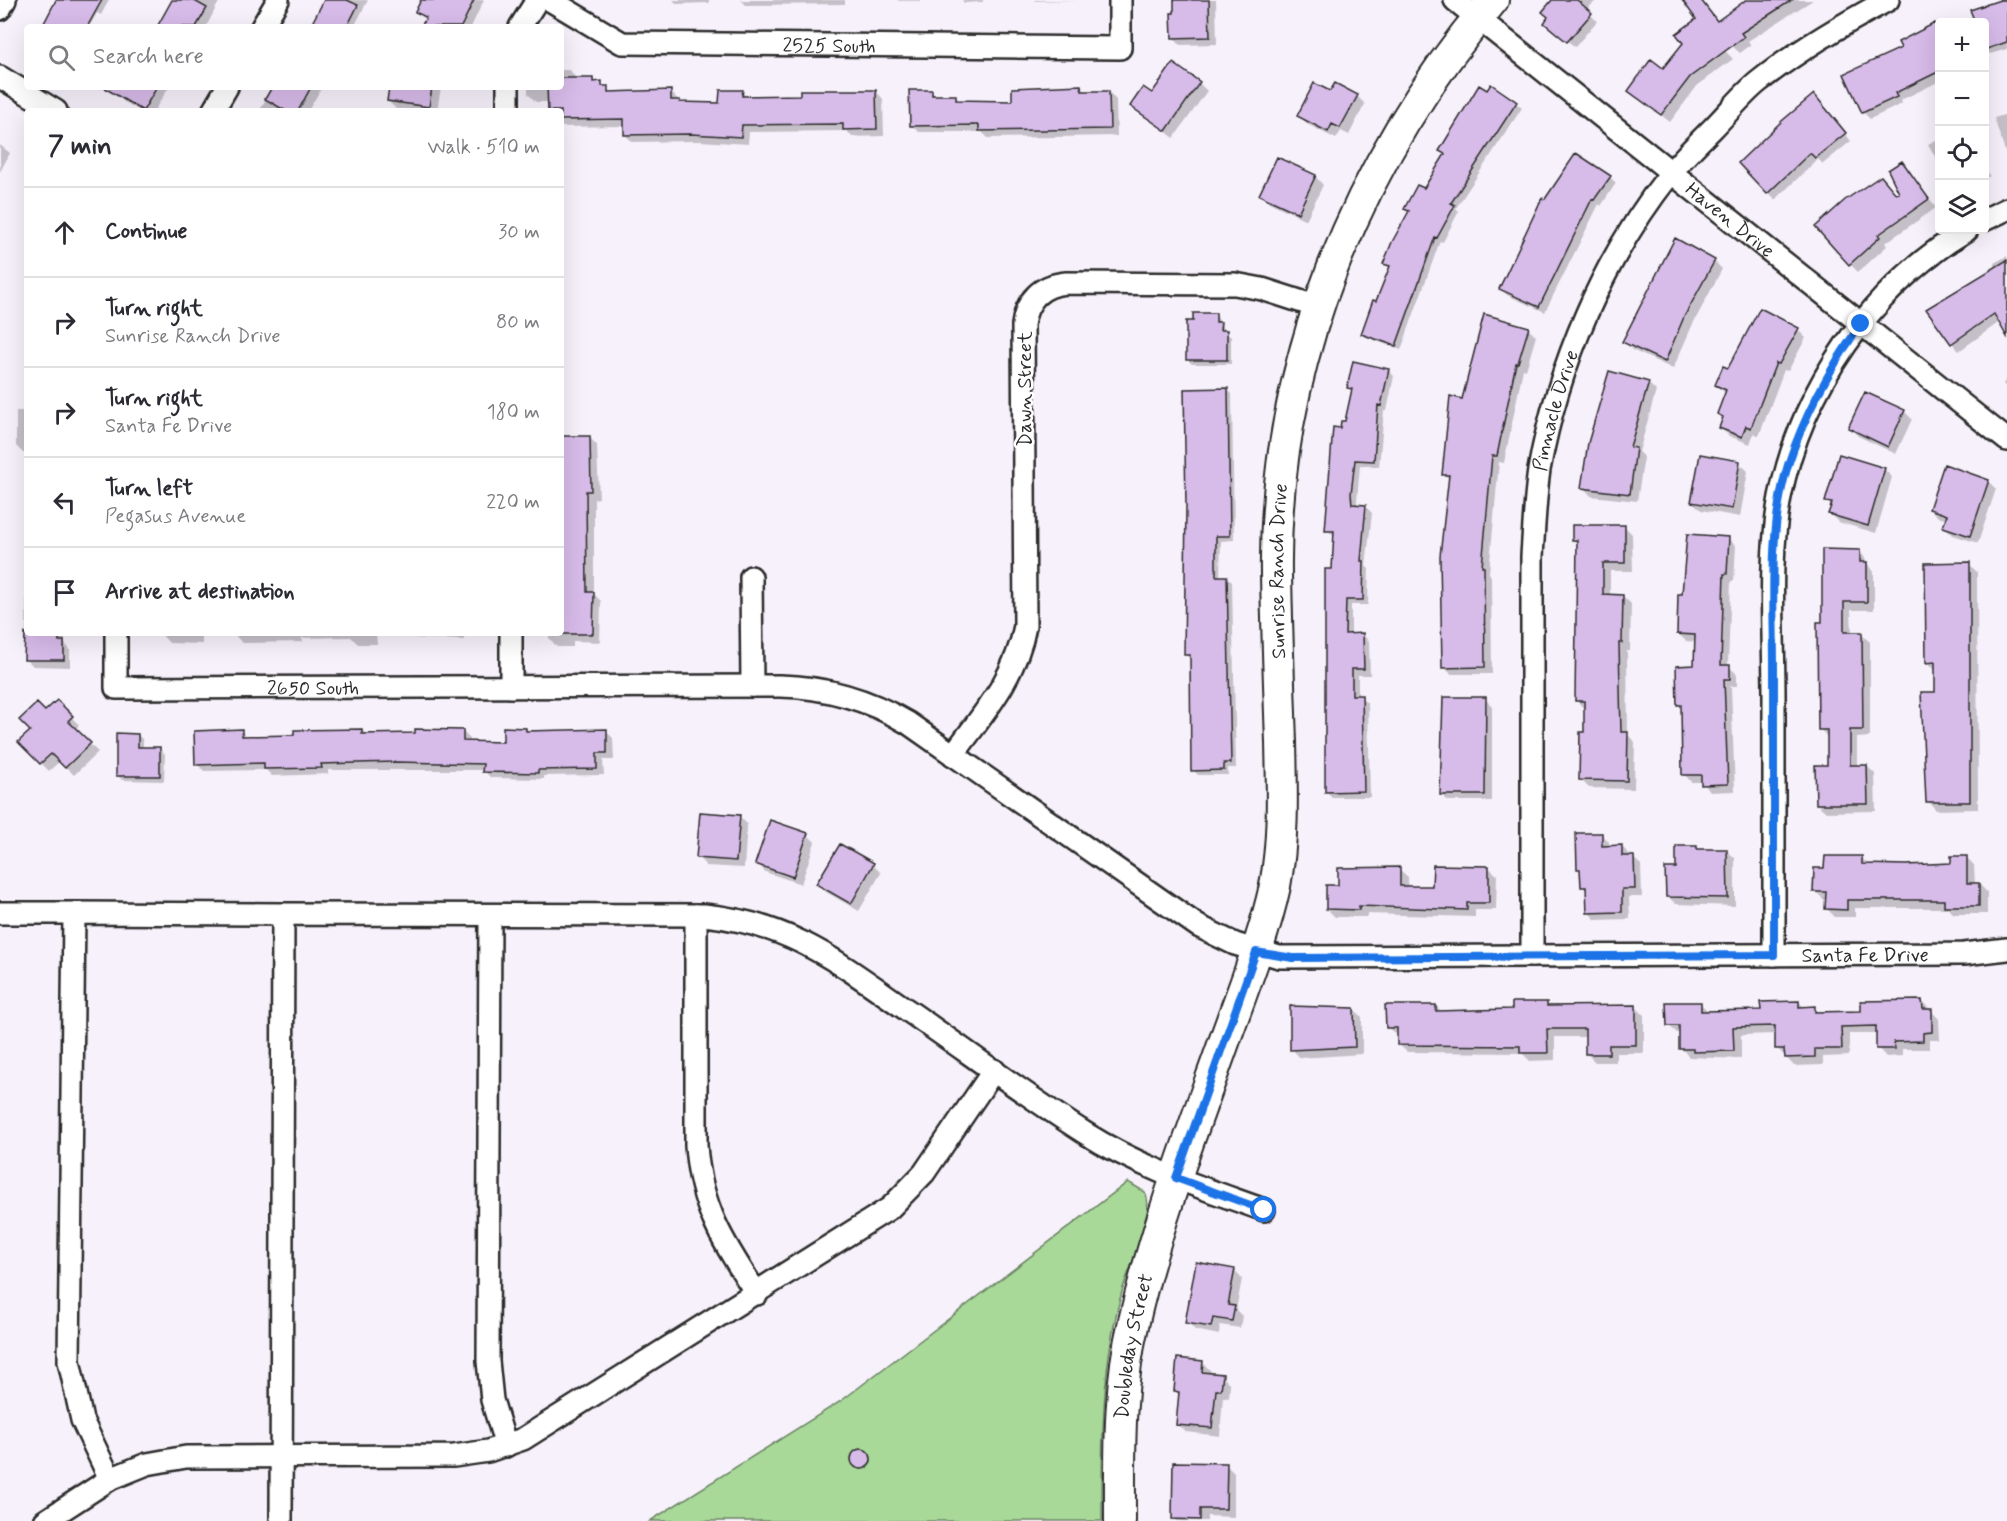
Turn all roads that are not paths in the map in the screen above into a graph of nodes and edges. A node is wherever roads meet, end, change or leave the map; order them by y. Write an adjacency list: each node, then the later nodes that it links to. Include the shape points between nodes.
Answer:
1 (5, 0): 8 (street)
2 (278, 0): 9 (street)
3 (537, 0): 10 (street)
4 (550, 0): 5 (street, 2525 South, via 622,43 1120,48)
5 (1120, 0)
6 (1888, 0): 17 (street, Pinnacle Drive, via 1842,25 1757,83)
7 (1475, 6): 17 (street, Haven Drive); 21 (street, Sunrise Ranch Drive, via 1376,168)
8 (0, 9)
9 (264, 24)
10 (522, 24)
11 (0, 77): 14 (street)
12 (225, 90): 15 (street)
13 (508, 90): 16 (street)
14 (51, 108)
15 (215, 108)
16 (508, 108)
17 (1671, 172): 22 (street, Haven Drive); 38 (street, Pinnacle Drive, via 1594,298 1554,407 1539,470 1532,556)
18 (2007, 209): 19 (street)
19 (1989, 218)
20 (1961, 234): 22 (street, via 1920,263)
21 (1318, 307): 29 (street, Dawn Street, via 1262,289 1205,282 1066,283 1047,287 1033,298 1023,325 1025,626 1015,664 1005,683); 36 (street, Sunrise Ranch Drive, via 1294,404 1281,484 1276,568 1280,854)
22 (1861, 324): 23 (street, Haven Drive); 37 (street, via 1811,404 1780,499 1774,595)
23 (2007, 440)
24 (751, 577): 27 (street)
25 (116, 636): 28 (street, 2650 South, via 116,688)
26 (511, 636): 28 (street)
27 (752, 686): 28 (street, 2650 South); 29 (street, 2650 South, via 804,686 850,696 890,712)
28 (511, 687)
29 (953, 755): 36 (street, Santa Fe Drive, via 1198,926)
30 (0, 913): 31 (street)
31 (74, 913): 32 (street); 45 (street, via 69,1361 82,1420)
32 (283, 914): 33 (street); 44 (street)
33 (490, 915): 34 (street); 43 (street, via 488,1361 492,1400)
34 (696, 915): 39 (street, via 758,924 821,950); 42 (street, via 699,1172 717,1229)
35 (2007, 949): 37 (street, Santa Fe Drive, via 1964,954)
36 (1256, 952): 38 (street, Santa Fe Drive, via 1293,958); 40 (street, Sunrise Ranch Drive)
37 (1774, 955): 38 (street, Santa Fe Drive)
38 (1532, 956)
39 (994, 1071): 40 (street, via 1086,1134); 42 (street, via 907,1192 871,1222)
40 (1176, 1178): 41 (street); 48 (street, Doubleday Street, via 1141,1292 1127,1357 1121,1414)
41 (1264, 1210)
42 (757, 1294): 43 (street, via 542,1429)
43 (506, 1446): 44 (street, via 454,1456)
44 (282, 1456): 45 (street, via 186,1457 147,1464); 47 (street)
45 (110, 1479): 46 (street)
46 (45, 1521)
47 (281, 1521)
48 (1120, 1521)

